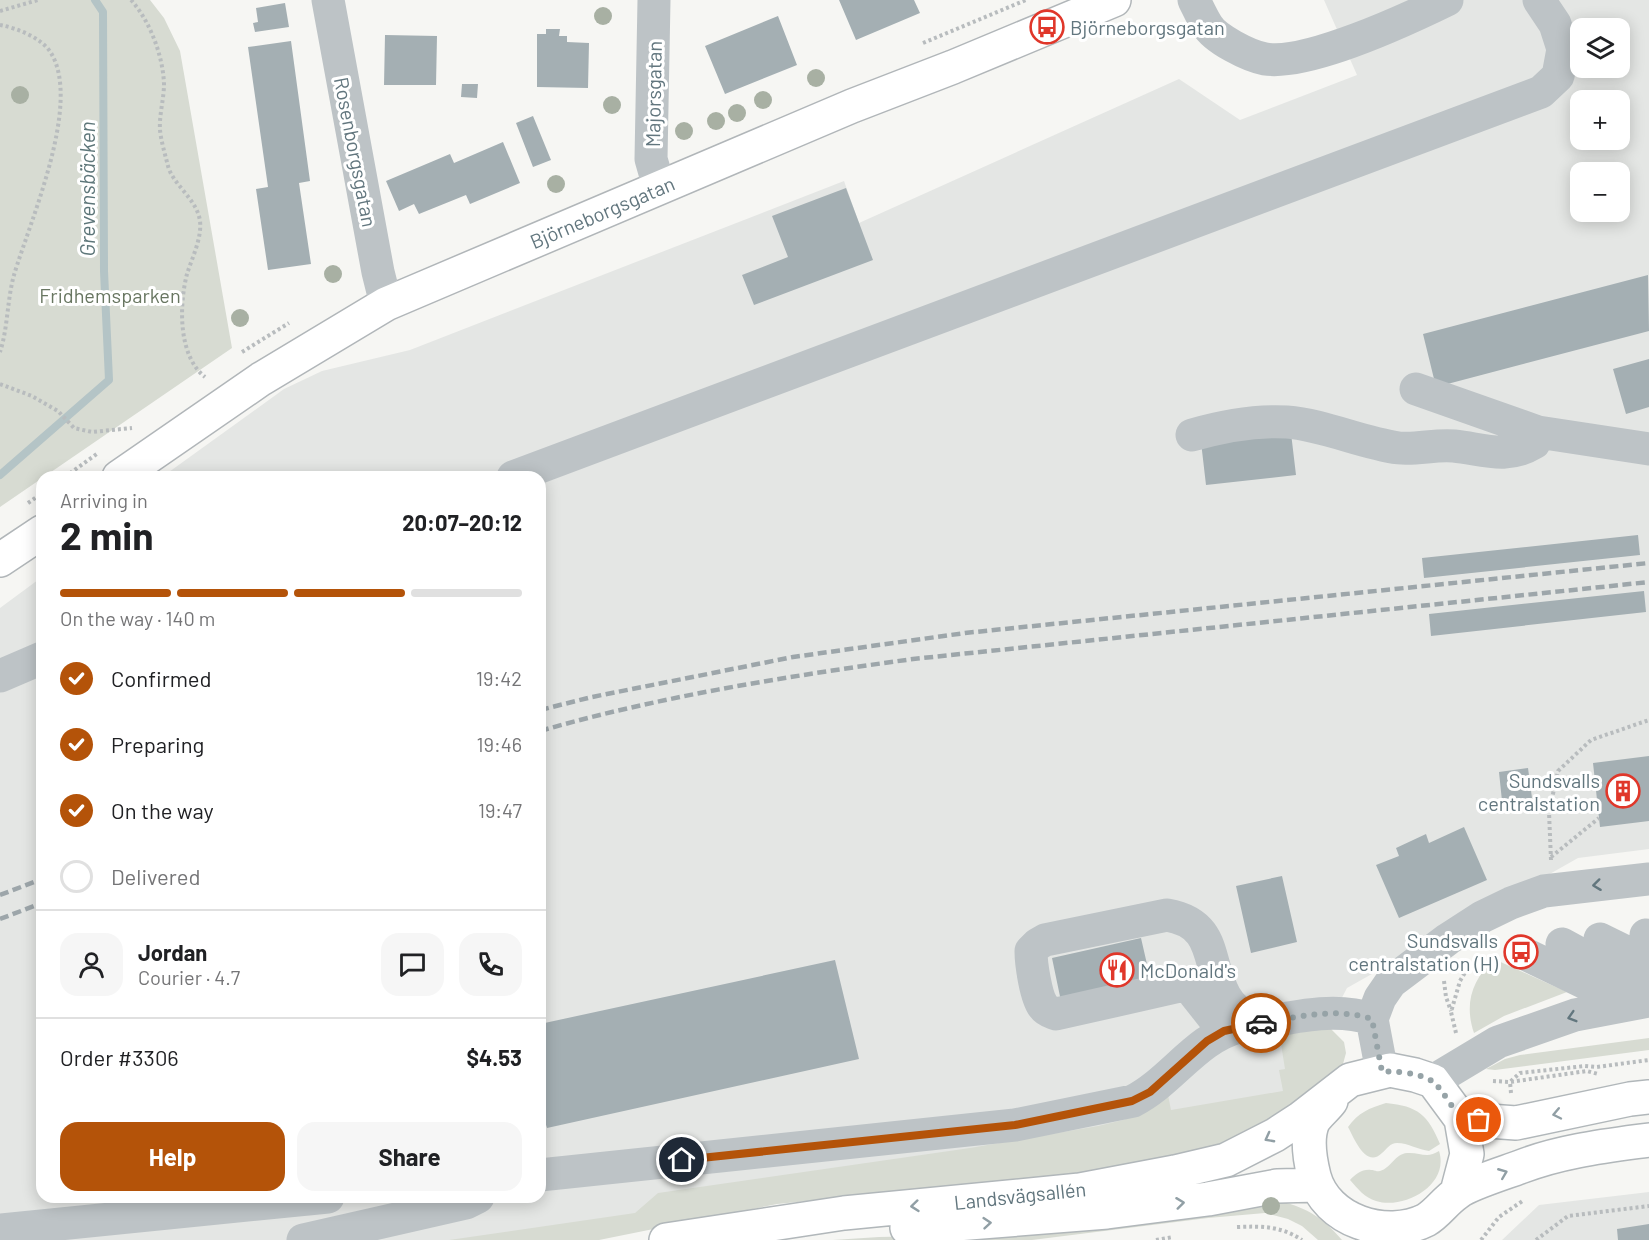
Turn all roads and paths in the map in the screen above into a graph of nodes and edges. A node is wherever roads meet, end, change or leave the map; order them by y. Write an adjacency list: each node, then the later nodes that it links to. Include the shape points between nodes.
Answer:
1 (38, 0): 9 (path)
2 (131, 0): 14 (path, via 155,39 164,83 160,129 169,169 200,220 181,311 185,343 197,371)
3 (328, 0): 12 (street, Rosenborgsgatan)
4 (654, 0): 11 (street, Majorsgatan, via 651,159)
5 (1114, 0): 11 (main road, Björneborgsgatan)
6 (1194, 0): 7 (street, via 1208,27 1235,48 1266,59 1303,57)
7 (1447, 0)
8 (1539, 0): 22 (street, via 1555,24 1563,49 1558,76 1541,92)
9 (0, 11)
10 (0, 25): 13 (path, via 42,42 52,54 60,79 60,117 14,278)
11 (659, 187): 12 (main road, Björneborgsgatan)
12 (386, 304): 21 (main road, Björneborgsgatan, via 261,379)
13 (0, 352)
14 (205, 377)
15 (0, 384): 17 (path, via 58,411 74,428 92,432)
16 (1416, 389): 18 (street)
17 (132, 428)
18 (1538, 432): 19 (street, via 1534,443 1521,449 1487,453 1453,446 1401,448 1287,422 1221,427); 20 (street)
19 (1192, 435)
20 (1649, 449)
21 (128, 471)
22 (529, 471)
23 (36, 536): 24 (main road)
24 (0, 560)
25 (36, 661): 26 (street)
26 (0, 676)
27 (1649, 720): 29 (path, via 1591,740 1558,771 1549,812)
28 (1599, 818): 29 (path)
29 (1551, 857): 31 (path, via 1549,884)
30 (1649, 879): 31 (street, one-way to 31)
31 (1544, 891): 39 (street, via 1492,913 1448,939 1391,982)
32 (1600, 939): 34 (street)
33 (1562, 944): 38 (street)
34 (1648, 945)
35 (1521, 952): 38 (street)
36 (1468, 966): 37 (path)
37 (1460, 981)
38 (1642, 998): 44 (street, one-way to 44, via 1575,1015 1498,1042)
39 (1372, 1019): 40 (street, via 1334,1012); 42 (street)
40 (1256, 1024): 41 (street); 41 (street, via 1234,1009 1224,995 1205,937 1179,917 1167,915 1045,940 1031,951 1041,1004 1056,1014 1190,988)
41 (1224, 1031): 48 (street, via 1207,1041 1150,1092 1122,1104 1015,1125)
42 (1382, 1072): 43 (main road, Landsvägsallén); 44 (main road, Landsvägsallén, via 1407,1073)
43 (1350, 1080): 49 (main road, via 1313,1122 1308,1152); 60 (main road, Landsvägsallén, one-way to 60, via 1275,1135 1226,1160 1175,1172 1080,1190 844,1213)
44 (1433, 1081): 46 (main road)
45 (1649, 1097): 46 (main road, one-way to 46, via 1516,1123)
46 (1461, 1119): 50 (main road, via 1467,1154)
47 (1649, 1140): 50 (main road, one-way to 47, via 1550,1157)
48 (546, 1174)
49 (1317, 1185): 56 (main road); 61 (main road, Landsvägsallén, one-way to 49, via 1107,1212 1277,1186)
50 (1457, 1192): 57 (main road)
51 (268, 1203): 55 (street)
52 (466, 1203): 59 (street)
53 (1649, 1206): 64 (path, via 1568,1216)
54 (1233, 1227): 63 (path, via 1262,1226 1288,1231)
55 (0, 1230)
56 (1355, 1230): 57 (main road)
57 (1423, 1230)
58 (1179, 1236): 62 (path)
59 (303, 1240)
60 (666, 1240)
61 (761, 1240)
62 (1156, 1240)
63 (1302, 1240)
64 (1536, 1240)

